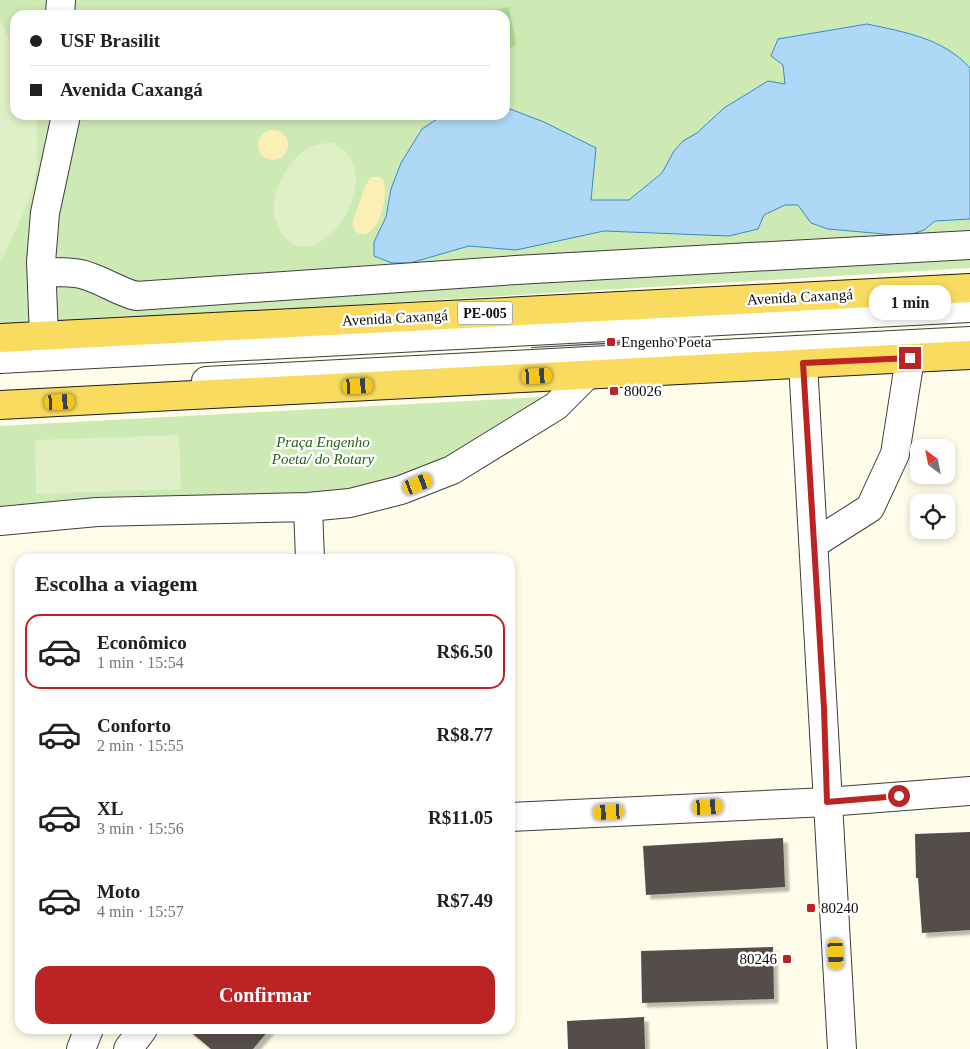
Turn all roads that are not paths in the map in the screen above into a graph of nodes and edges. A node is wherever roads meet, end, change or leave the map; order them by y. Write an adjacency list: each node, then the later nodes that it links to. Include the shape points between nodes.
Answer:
1 (65, 120): 3 (street, via 45,213)
2 (970, 245): 3 (street, via 526,269 136,296 80,274)
3 (42, 272): 6 (street)
4 (970, 288): 6 (main road, Avenida Caxangá / PE-005)
5 (970, 308): 11 (street)
6 (44, 336): 7 (main road, Avenida Caxangá / PE-005)
7 (0, 338)
8 (970, 341): 14 (street)
9 (970, 355): 10 (main road)
10 (910, 358): 12 (main road); 18 (street, via 895,454 870,508)
11 (0, 359)
12 (803, 363): 13 (main road); 18 (street)
13 (588, 374): 15 (main road); 16 (street, via 556,406 452,470 401,490 359,501)
14 (0, 392)
15 (0, 405)
16 (308, 507): 17 (street, via 97,512); 19 (street)
17 (0, 521)
18 (814, 543): 21 (street)
19 (310, 554)
20 (970, 791): 21 (street)
21 (827, 802): 22 (street); 27 (street)
22 (515, 817)
23 (88, 1034): 25 (street)
24 (139, 1034): 26 (street)
25 (81, 1049)
26 (128, 1049)
27 (842, 1049)

